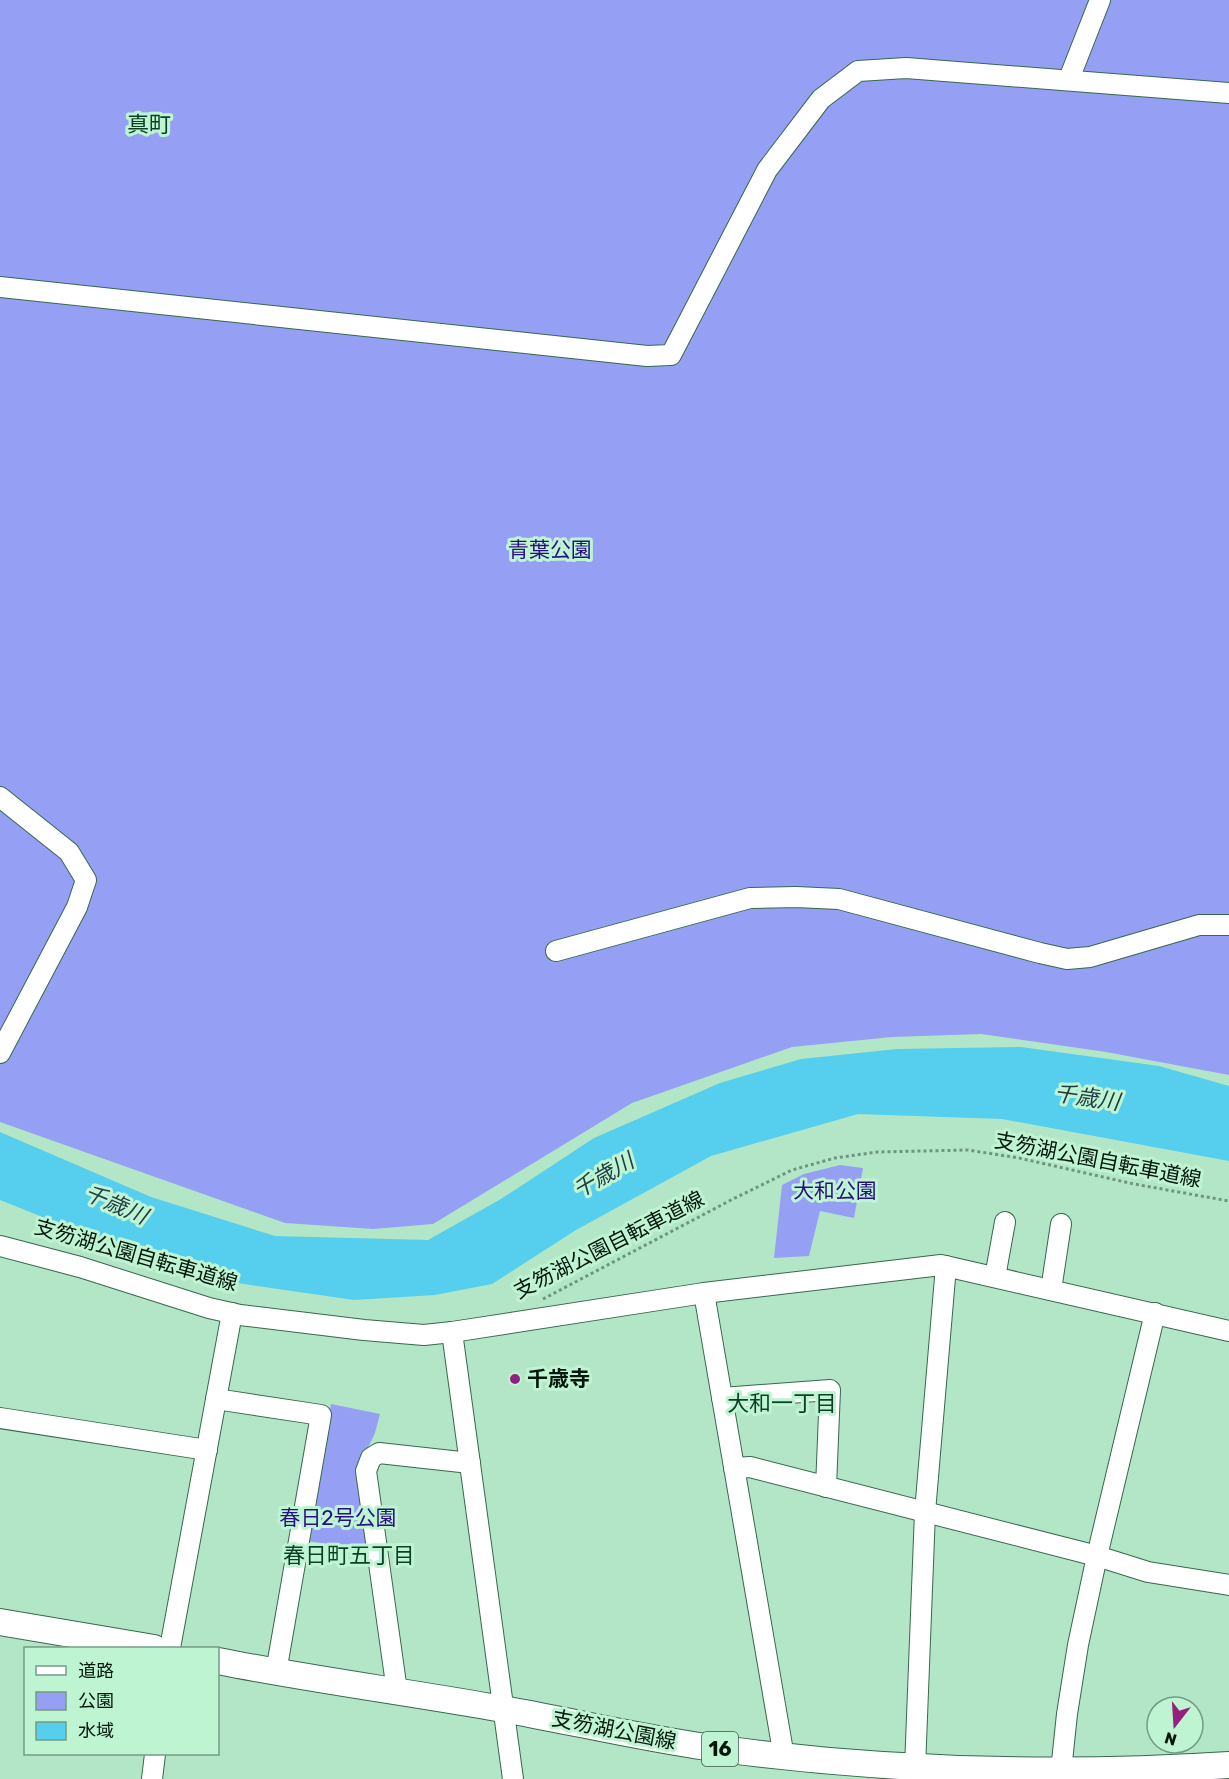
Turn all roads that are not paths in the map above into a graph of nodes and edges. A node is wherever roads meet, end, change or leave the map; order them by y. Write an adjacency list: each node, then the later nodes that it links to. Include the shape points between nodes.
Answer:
1 (1100, 0): 2 (street)
2 (1069, 79): 3 (street); 4 (street, via 906,68 858,71 821,99 767,170 671,355 647,356)
3 (1229, 93)
4 (0, 287)
5 (0, 797): 8 (street, via 69,852 86,880 76,907)
6 (1229, 925): 7 (street, via 1199,925 1090,957 1067,958 839,898 750,898)
7 (556, 951)
8 (0, 1053)
9 (1005, 1222): 13 (street)
10 (1061, 1224): 14 (street)
11 (0, 1246): 16 (street)
12 (946, 1266): 13 (street); 15 (street); 27 (street)
13 (995, 1277): 14 (street)
14 (1052, 1290): 17 (street)
15 (704, 1293): 19 (street); 20 (street)
16 (232, 1313): 19 (street, via 364,1330 424,1335); 21 (street)
17 (1155, 1313): 18 (street); 28 (street)
18 (1229, 1331)
19 (452, 1332): 24 (street)
20 (722, 1398): 25 (street); 26 (street, via 830,1390)
21 (216, 1399): 23 (street); 34 (street, via 321,1415)
22 (0, 1418): 23 (street)
23 (207, 1450): 32 (street)
24 (470, 1463): 35 (street, via 379,1453 371,1458 366,1471); 36 (street)
25 (734, 1468): 26 (street, via 750,1467); 38 (street)
26 (826, 1487): 27 (street)
27 (925, 1512): 28 (street); 40 (street)
28 (1097, 1556): 29 (street, via 1148,1572); 41 (street, via 1078,1645)
29 (1229, 1585)
30 (0, 1622): 31 (main road)
31 (148, 1647)
32 (170, 1647)
33 (219, 1661): 34 (main road, 支笏湖公園線 / 16)
34 (276, 1672): 35 (main road, 支笏湖公園線 / 16)
35 (397, 1692): 36 (main road, 支笏湖公園線 / 16)
36 (504, 1709): 38 (main road, 支笏湖公園線 / 16, via 705,1747); 44 (street)
37 (155, 1755): 43 (street)
38 (784, 1757): 40 (main road, 支笏湖公園線 / 16)
39 (1229, 1766): 41 (main road, 支笏湖公園線 / 16)
40 (915, 1768): 42 (main road, 支笏湖公園線 / 16)
41 (1062, 1772): 42 (main road, 支笏湖公園線 / 16)
42 (993, 1775)
43 (152, 1779)
44 (513, 1779)

